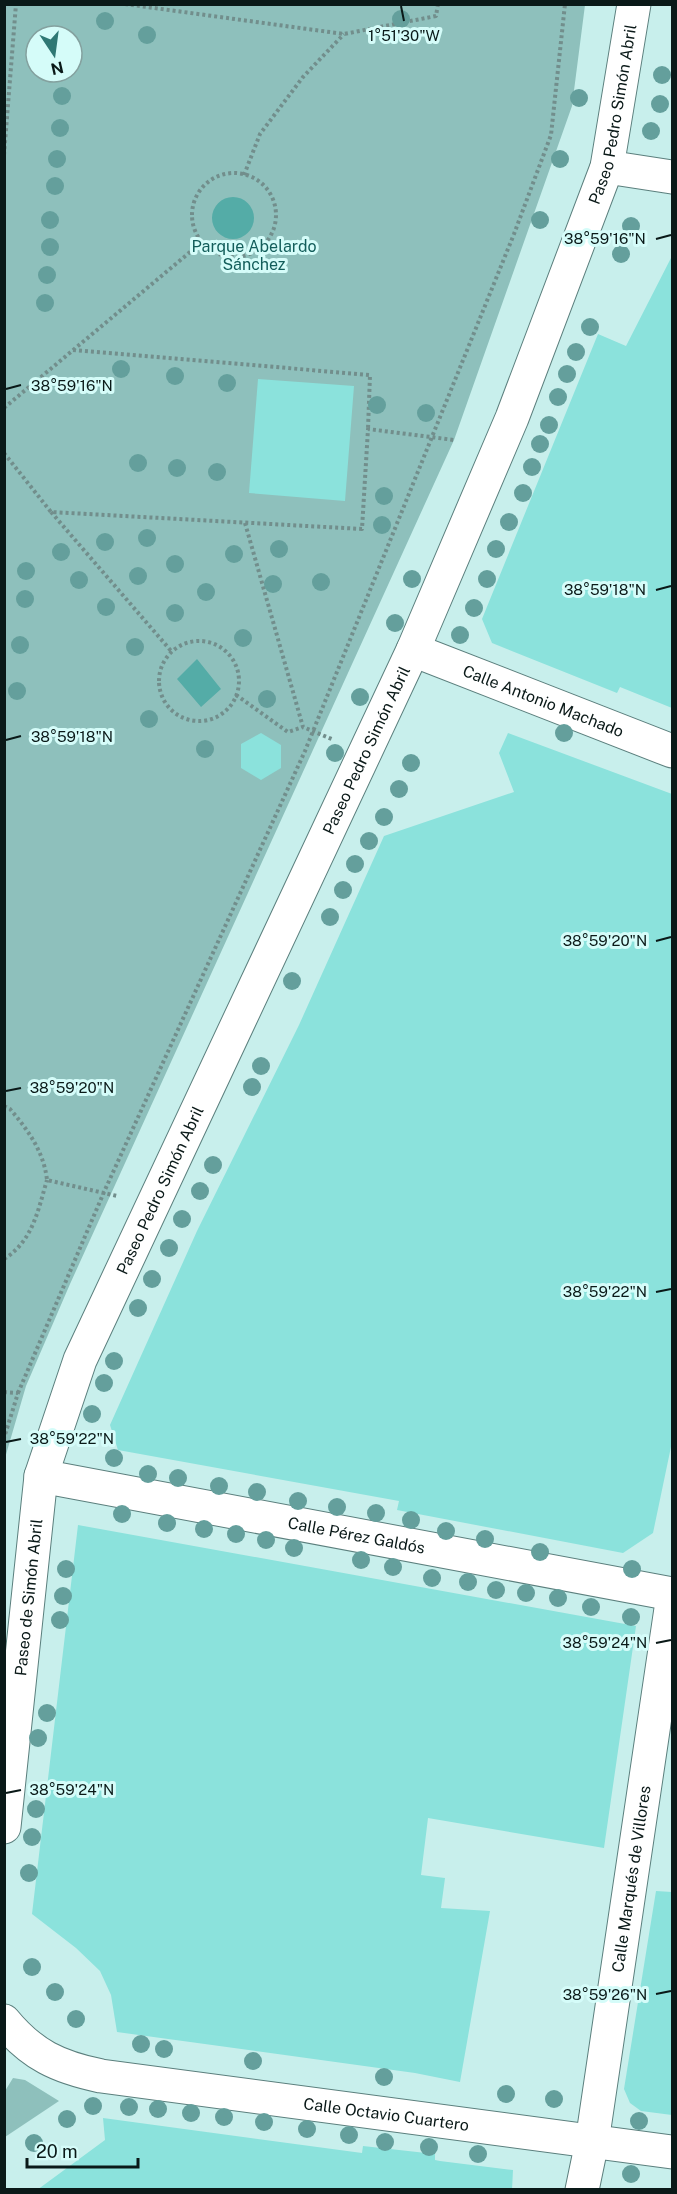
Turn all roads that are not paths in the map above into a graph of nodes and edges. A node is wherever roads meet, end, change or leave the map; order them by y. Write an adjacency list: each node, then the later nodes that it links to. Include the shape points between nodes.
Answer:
1 (634, 4): 2 (street, Paseo Pedro Simón Abril)
2 (607, 167): 3 (street); 4 (street, Paseo Pedro Simón Abril, via 512,418)
3 (672, 177)
4 (413, 650): 5 (street, Calle Antonio Machado); 6 (street, Paseo Pedro Simón Abril, via 80,1360)
5 (672, 751)
6 (41, 1476): 7 (street, Calle Pérez Galdós); 9 (street, Paseo de Simón Abril)
7 (672, 1594)
8 (672, 1602): 12 (street, Calle Marqués de Villores)
9 (11, 1712): 10 (street, Paseo de Simón Abril)
10 (4, 1827)
11 (4, 2021): 12 (street, Calle Octavio Cuartero, via 22,2043 55,2063 101,2076)
12 (592, 2142): 13 (street, Calle Octavio Cuartero); 14 (street, Calle Marqués de Villores)
13 (672, 2152)
14 (582, 2190)

